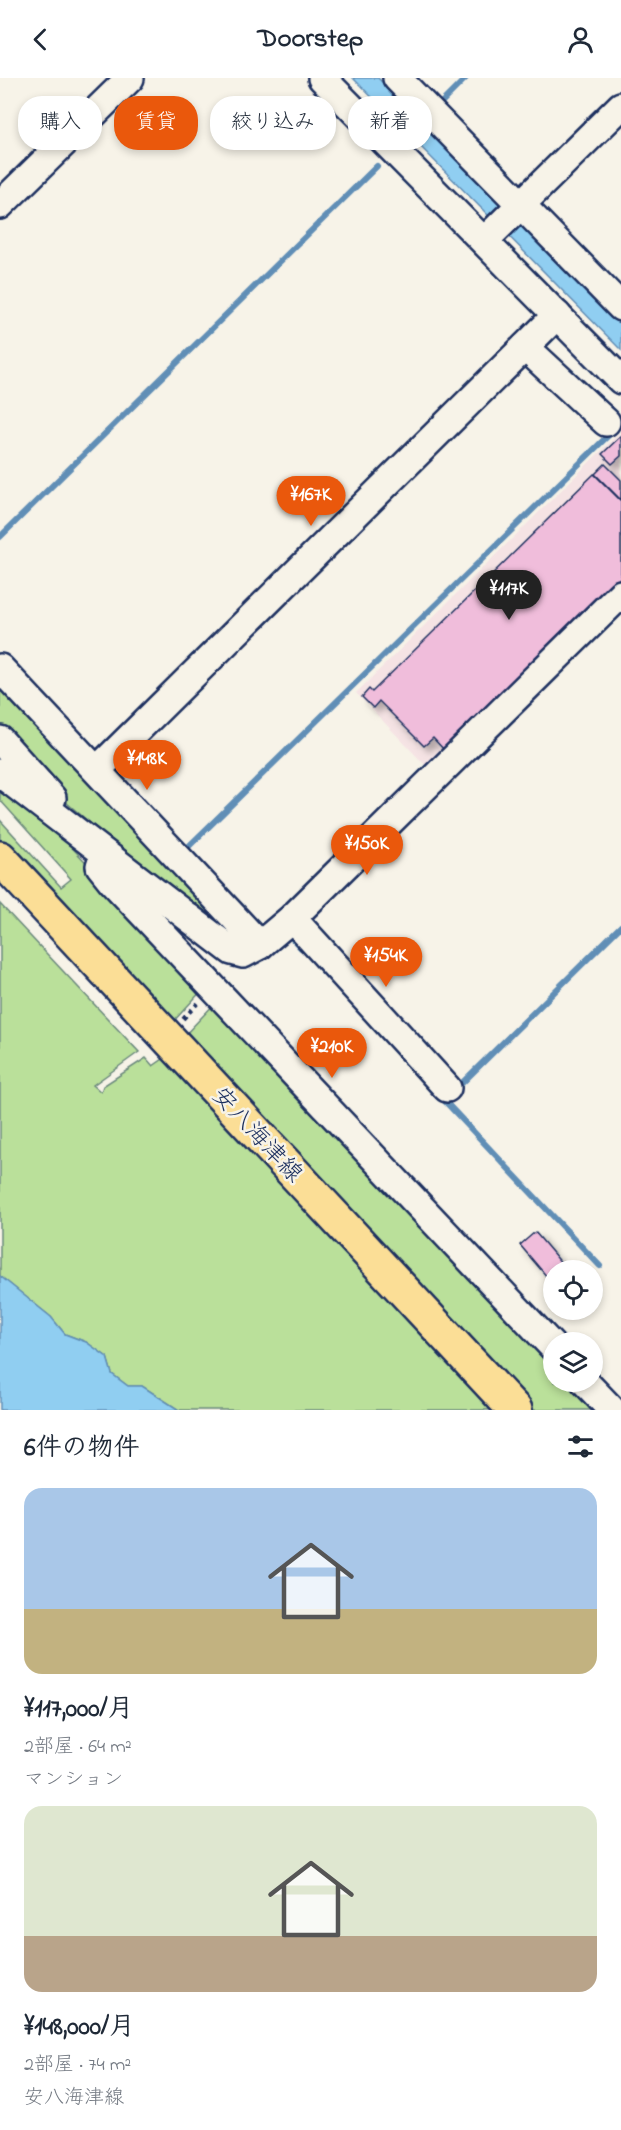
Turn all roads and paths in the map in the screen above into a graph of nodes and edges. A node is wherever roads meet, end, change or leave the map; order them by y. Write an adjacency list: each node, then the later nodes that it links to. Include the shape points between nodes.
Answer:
1 (130, 78): 5 (street)
2 (322, 78): 7 (street)
3 (396, 78): 6 (street)
4 (621, 106): 6 (street)
5 (0, 205)
6 (518, 208): 7 (street); 8 (street)
7 (489, 236): 9 (street)
8 (621, 307)
9 (557, 315): 10 (street); 11 (street)
10 (525, 346): 12 (street); 16 (street)
11 (621, 380)
12 (606, 422)
13 (621, 594): 20 (street)
14 (0, 668): 16 (street)
15 (0, 740): 18 (street, via 55,800)
16 (97, 770): 21 (street)
17 (0, 773): 18 (street)
18 (80, 837): 21 (street, via 232,951 243,954); 23 (street, via 112,881)
19 (0, 858): 25 (main road, 安八海津線)
20 (292, 918): 21 (street); 22 (street)
21 (260, 945)
22 (447, 1088)
23 (543, 1336)
24 (595, 1392): 26 (street)
25 (516, 1410)
26 (612, 1410)

